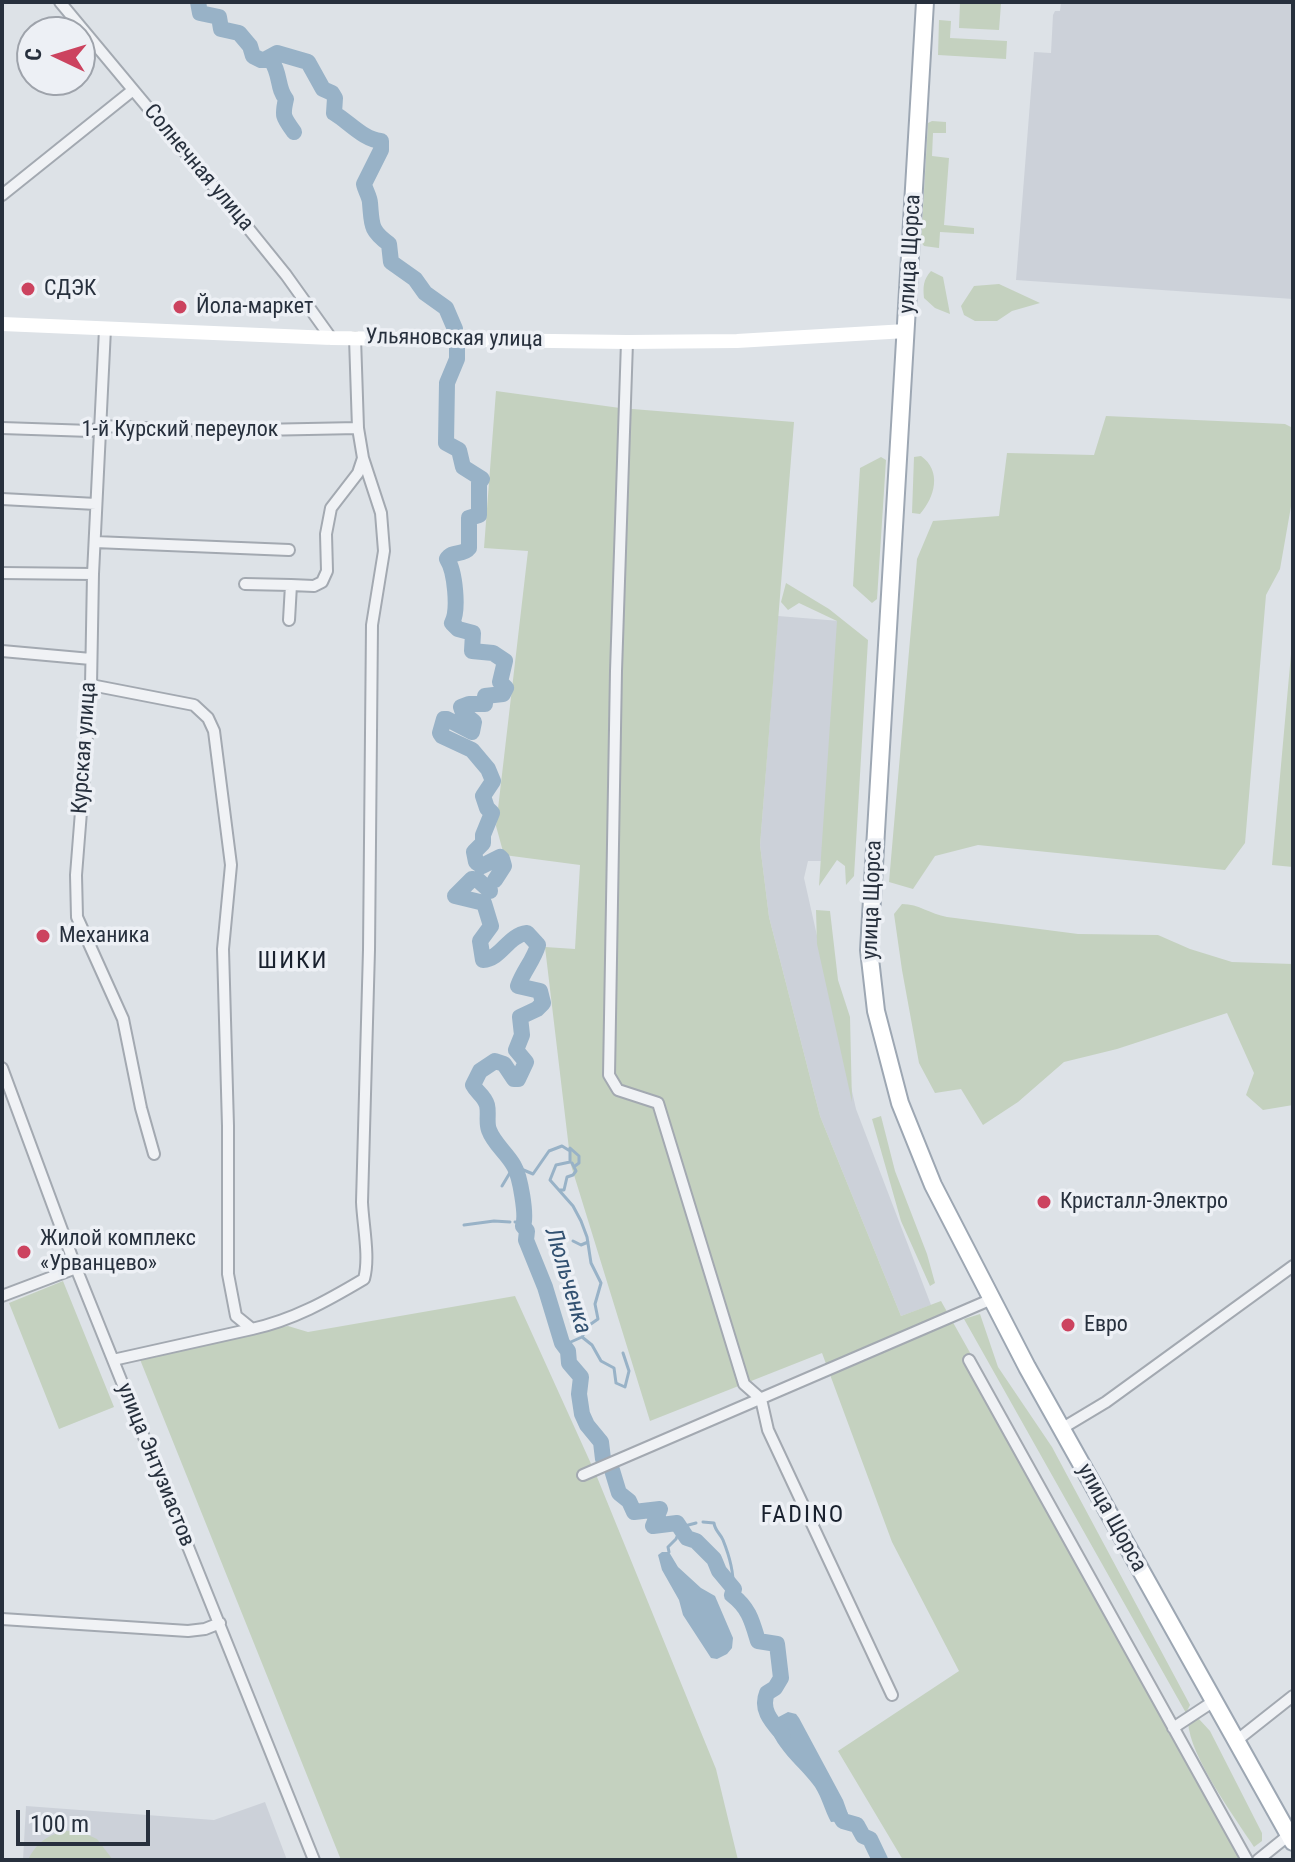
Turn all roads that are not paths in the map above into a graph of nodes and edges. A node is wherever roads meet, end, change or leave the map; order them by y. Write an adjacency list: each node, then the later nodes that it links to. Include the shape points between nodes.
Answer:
1 (60, 2): 3 (street, Солнечная улица)
2 (925, 2): 7 (main road, улица Щорса)
3 (133, 90): 4 (street); 8 (street, Солнечная улица, via 278,265)
4 (2, 195)
5 (2, 324): 6 (main road, Ульяновская улица)
6 (105, 329): 8 (main road, Ульяновская улица); 11 (street, Курская улица)
7 (906, 331): 10 (main road, Ульяновская улица); 32 (main road, улица Щорса, via 869,950 876,1011 900,1103 933,1185)
8 (331, 338): 9 (main road, Ульяновская улица)
9 (355, 338): 10 (main road, Ульяновская улица); 13 (street)
10 (627, 342): 36 (street, via 609,1075 618,1090 658,1103 744,1384)
11 (102, 426): 12 (street, 1-й Курский переулок, via 91,431); 13 (street, 1-й Курский переулок, via 207,431); 16 (street, Курская улица)
12 (2, 428)
13 (358, 428): 14 (street)
14 (363, 458): 22 (street, via 331,508 322,582); 33 (street, via 381,513 384,551 372,625 362,1202 368,1263 364,1279 322,1305)
15 (2, 499): 16 (street)
16 (96, 504): 17 (street, Курская улица)
17 (95, 542): 18 (street); 20 (street, Курская улица)
18 (289, 550)
19 (2, 573): 20 (street)
20 (93, 574): 25 (street, Курская улица)
21 (245, 584): 22 (street)
22 (291, 585): 23 (street)
23 (289, 620)
24 (2, 651): 25 (street)
25 (91, 659): 26 (street, Курская улица)
26 (91, 685): 28 (street, Курская улица, via 77,917 123,1019); 33 (street, via 194,705 214,731 231,865 223,949 228,1274 236,1316)
27 (2, 1068): 30 (street, улица Энтузиастов)
28 (154, 1154)
29 (1293, 1266): 37 (street)
30 (76, 1268): 31 (street); 34 (street, улица Энтузиастов)
31 (2, 1296)
32 (992, 1299): 36 (street); 37 (main road, улица Щорса)
33 (252, 1329): 34 (street)
34 (113, 1360): 40 (street, улица Энтузиастов)
35 (969, 1360): 44 (street)
36 (761, 1399): 38 (street); 41 (street, via 768,1430)
37 (1061, 1429): 43 (main road, улица Щорса)
38 (583, 1475)
39 (2, 1619): 40 (street, via 188,1631)
40 (220, 1623): 47 (street, улица Энтузиастов)
41 (892, 1695)
42 (1293, 1696): 45 (street)
43 (1214, 1701): 44 (street); 45 (main road, улица Щорса)
44 (1173, 1728): 48 (street)
45 (1236, 1741): 46 (main road, улица Щорса)
46 (1291, 1839): 49 (street)
47 (314, 1860)
48 (1247, 1860)
49 (1258, 1860)

